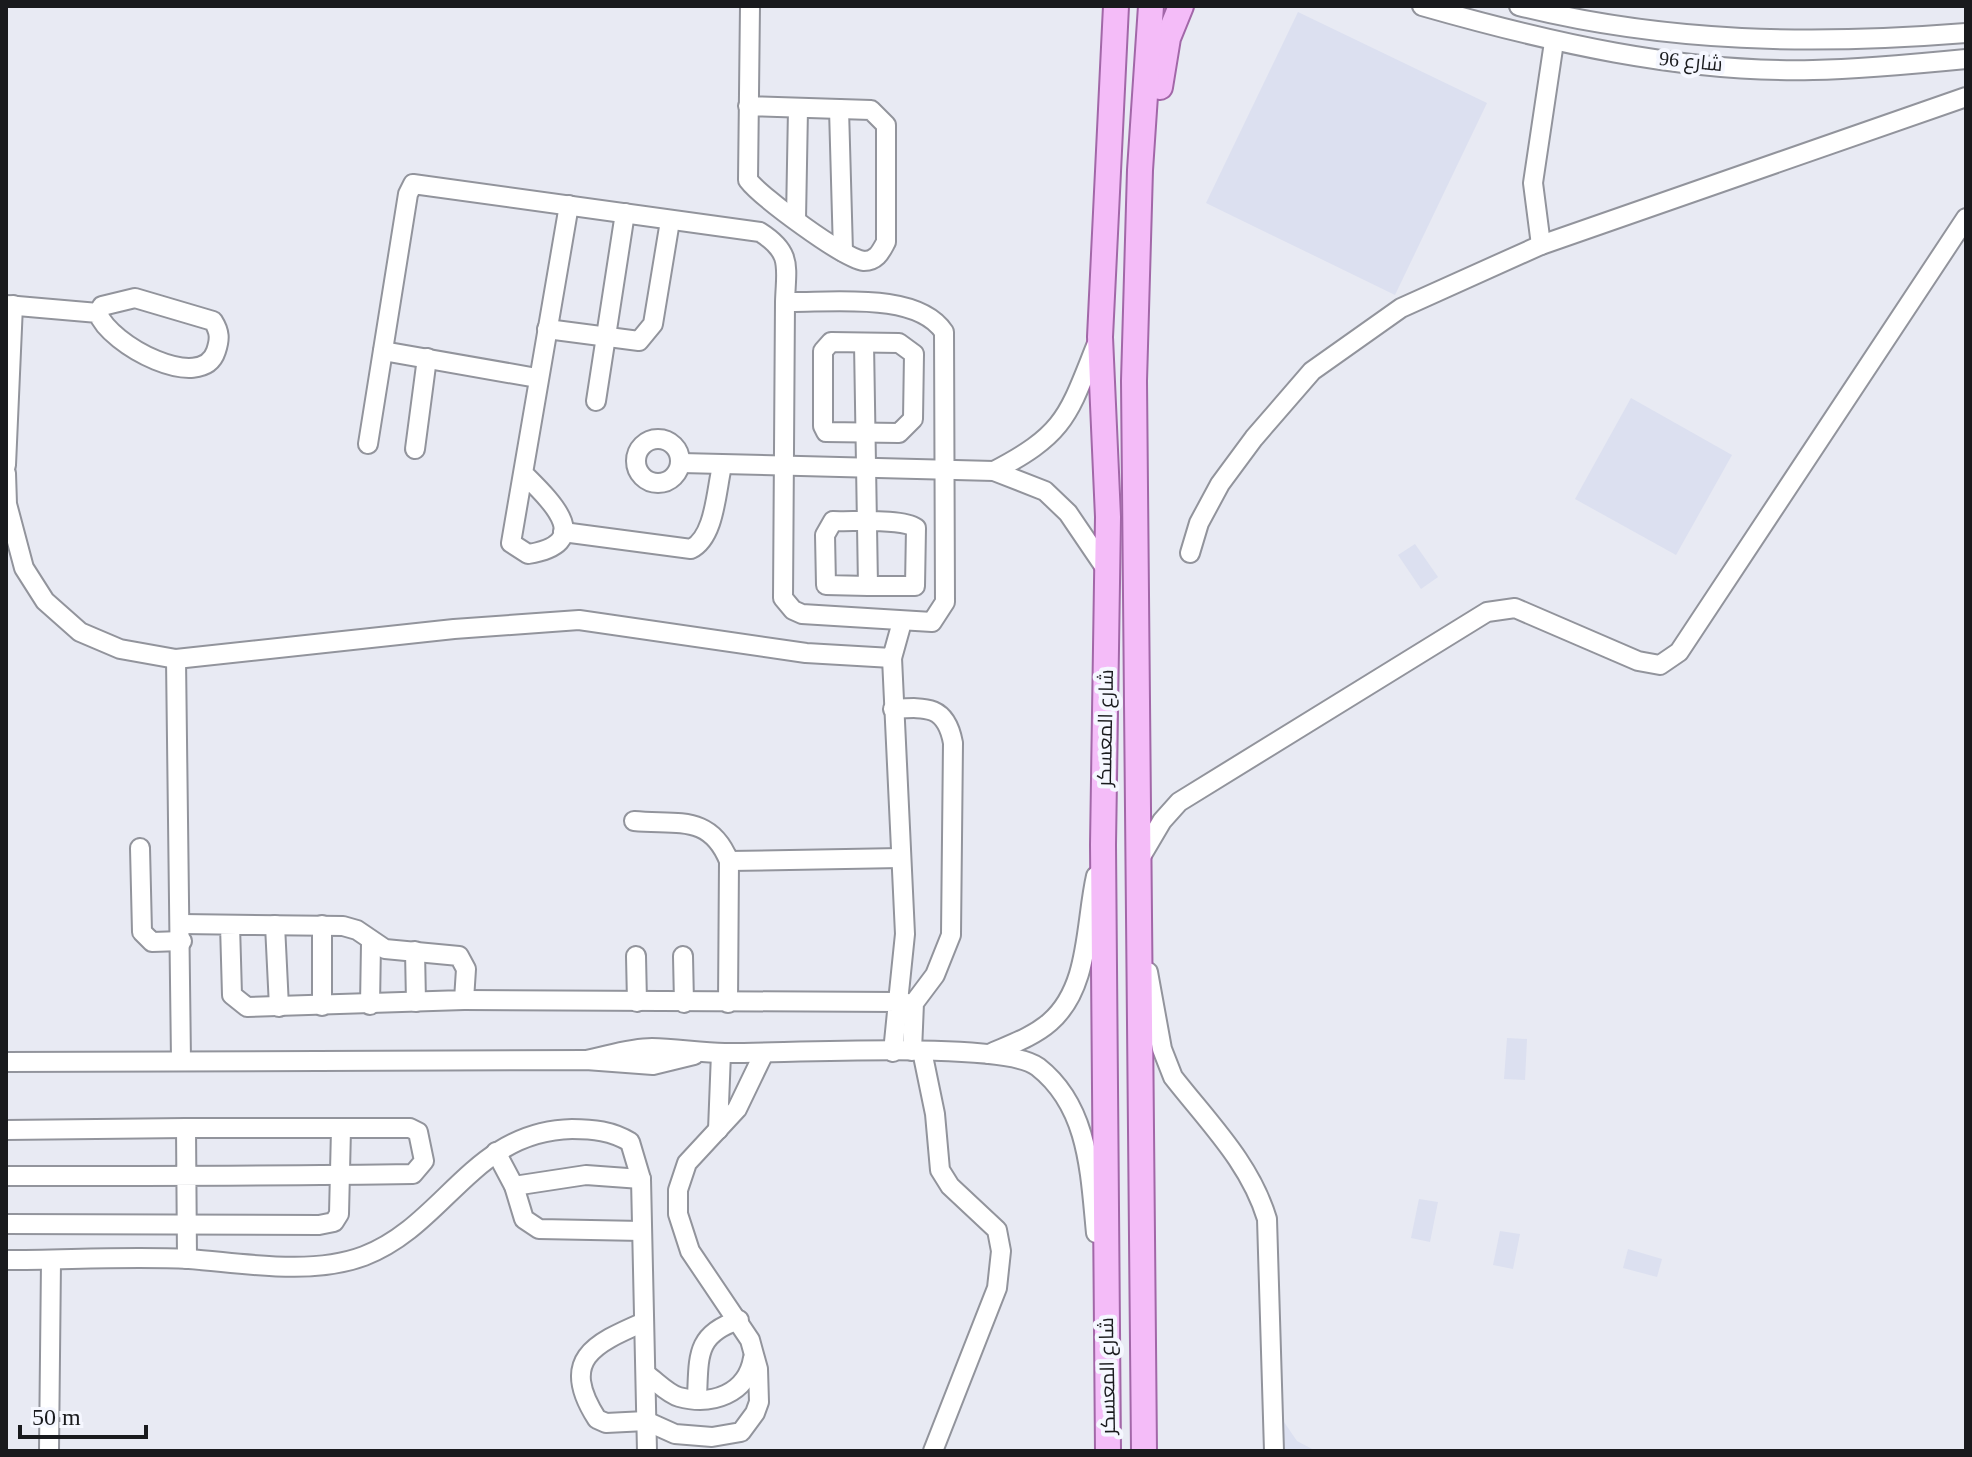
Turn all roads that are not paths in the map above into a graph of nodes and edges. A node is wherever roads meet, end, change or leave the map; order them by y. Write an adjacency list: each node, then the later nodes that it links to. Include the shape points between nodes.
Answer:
1 (750, 6): 13 (street)
2 (1103, 6): 10 (main road)
3 (1116, 6): 10 (main road, شارع المعسكر)
4 (1151, 6): 16 (main road, شارع المعسكر)
5 (1181, 6): 16 (main road, via 1168,38 1156,121)
6 (1422, 6): 9 (street, شارع 96)
7 (1519, 6): 8 (street, شارع 96, via 1601,23 1729,39 1818,42)
8 (1966, 33)
9 (1554, 42): 11 (street, شارع 96, via 1718,65 1811,70); 22 (street, via 1533,183)
10 (1114, 44): 28 (main road, شارع المعسكر)
11 (1966, 59)
12 (1966, 97): 22 (street)
13 (748, 106): 14 (street); 20 (street, via 748,180)
14 (798, 109): 15 (street); 20 (street)
15 (839, 109): 23 (street); 23 (street, via 871,110 886,125 886,242 877,257 866,261)
16 (1140, 170): 62 (main road, شارع المعسكر, via 1134,381)
17 (569, 205): 18 (street); 27 (street); 31 (street, via 413,184)
18 (625, 213): 21 (street); 29 (street)
19 (1966, 218): 62 (street, via 1679,652 1660,665 1638,661 1515,608 1487,612 1179,802)
20 (796, 219): 23 (street)
21 (670, 221): 24 (street, via 760,232 775,242 787,257); 29 (street, via 653,324 639,341)
22 (1541, 245): 50 (street, via 1401,308 1312,371 1220,484)
23 (843, 252)
24 (785, 302): 41 (street); 43 (street, via 903,305 935,319 944,332)
25 (10, 305): 26 (street); 39 (street)
26 (98, 313): 26 (street, via 102,306 135,298 213,321 220,340 205,367 150,360 120,341)
27 (547, 329): 29 (street); 33 (street)
28 (1100, 337): 44 (street, via 1063,422 1044,443); 51 (main road, شارع المعسكر)
29 (606, 338): 34 (street)
30 (864, 343): 35 (street); 35 (street, via 831,342 823,351 823,426 833,434); 35 (street, via 899,343 914,354 913,419 908,428)
31 (383, 351): 32 (street); 36 (street)
32 (427, 358): 33 (street); 37 (street)
33 (537, 378): 46 (street)
34 (596, 401)
35 (867, 434): 42 (street)
36 (368, 444)
37 (415, 449)
38 (681, 463): 40 (street)
39 (6, 465)
40 (722, 466): 41 (street); 49 (street, via 709,525 700,544 691,549)
41 (785, 466): 42 (street); 53 (street, via 783,598 802,614)
42 (867, 466): 43 (street); 48 (street)
43 (943, 471): 44 (street); 53 (street, via 945,602 932,622)
44 (994, 471): 51 (street, via 1045,491 1068,513)
45 (6, 473): 47 (street)
46 (524, 474): 49 (street, via 559,509); 49 (street, via 511,543 528,554 552,550)
47 (6, 504): 55 (street, via 24,568 45,601 80,632 120,649)
48 (869, 523): 52 (street); 52 (street, via 833,521 827,527 824,581 830,587); 52 (street, via 916,528 915,586)
49 (563, 532)
50 (1190, 553)
51 (1108, 572): 58 (main road, شارع المعسكر)
52 (868, 586)
53 (902, 622): 54 (street)
54 (892, 658): 55 (street, via 806,653 572,620); 56 (street)
55 (176, 659): 67 (street)
56 (893, 709): 60 (street); 75 (street, via 924,707 940,715 950,725 953,743 951,935 935,975)
57 (634, 821): 61 (street, via 706,828 722,843)
58 (1103, 845): 85 (street, via 1083,961 1070,994 1050,1022); 106 (main road, شارع المعسكر)
59 (140, 848): 67 (street, via 142,932 152,942)
60 (901, 858): 61 (street); 75 (street)
61 (729, 861): 77 (street)
62 (1138, 862): 63 (main road, شارع المعسكر)
63 (1139, 913): 112 (street, via 1166,1063 1239,1157 1257,1187 1267,1219); 119 (main road, شارع المعسكر)
64 (230, 925): 65 (street); 67 (street); 80 (street, via 232,995 247,1007)
65 (275, 925): 66 (street); 80 (street)
66 (322, 925): 68 (street, via 357,930); 79 (street)
67 (182, 932): 86 (street)
68 (371, 943): 69 (street); 78 (street)
69 (415, 951): 72 (street, via 459,956 466,969); 73 (street)
70 (636, 956): 74 (street)
71 (683, 956): 76 (street)
72 (464, 1000): 73 (street); 74 (street)
73 (416, 1002): 78 (street)
74 (637, 1002): 76 (street)
75 (906, 1002): 77 (street); 81 (street); 82 (street)
76 (684, 1003): 77 (street)
77 (728, 1003)
78 (370, 1005): 79 (street)
79 (322, 1006): 80 (street)
80 (279, 1007)
81 (917, 1051): 82 (street); 85 (street); 117 (street, via 935,1114 940,1170 997,1230 1001,1251 997,1288)
82 (893, 1052): 84 (street)
83 (713, 1053): 84 (street); 86 (street, via 653,1065 586,1060); 91 (street)
84 (764, 1053): 91 (street, via 737,1109)
85 (989, 1054): 106 (street, via 1035,1064 1068,1098 1080,1122)
86 (181, 1061): 87 (street)
87 (6, 1062)
88 (186, 1128): 89 (street); 90 (street); 95 (street)
89 (341, 1129): 93 (street); 93 (street, via 410,1128 418,1132 424,1161 413,1174)
90 (6, 1130)
91 (718, 1130): 104 (street, via 687,1163 678,1190 678,1214 690,1251)
92 (496, 1152): 96 (street, via 534,1134 610,1132 630,1142); 97 (street); 101 (street, via 403,1233 364,1256 297,1265)
93 (341, 1175): 95 (street); 98 (street, via 334,1222)
94 (6, 1176): 95 (street)
95 (187, 1176): 98 (street)
96 (641, 1179): 97 (street, via 586,1175); 100 (street)
97 (514, 1186): 100 (street, via 524,1219 539,1229)
98 (187, 1222): 99 (street); 101 (street)
99 (6, 1224)
100 (642, 1231): 105 (street)
101 (187, 1259): 103 (street)
102 (6, 1260): 103 (street)
103 (51, 1261): 114 (street)
104 (739, 1320): 107 (street); 110 (street, via 722,1326 702,1346)
105 (644, 1322): 108 (street); 111 (street, via 598,1346 579,1368 597,1419 606,1423)
106 (1106, 1323): 118 (main road, شارع المعسكر)
107 (753, 1355): 110 (street, via 739,1388 727,1395); 113 (street, via 759,1402 749,1425 726,1435)
108 (647, 1375): 109 (street); 111 (street)
109 (677, 1397): 110 (street); 111 (street)
110 (697, 1397)
111 (646, 1418): 113 (street); 115 (street)
112 (1274, 1431): 120 (street); 121 (street)
113 (675, 1434): 116 (street)
114 (49, 1451)
115 (647, 1451)
116 (658, 1451)
117 (933, 1451)
118 (1108, 1451)
119 (1144, 1451)
120 (1274, 1451)
121 (1291, 1451)

